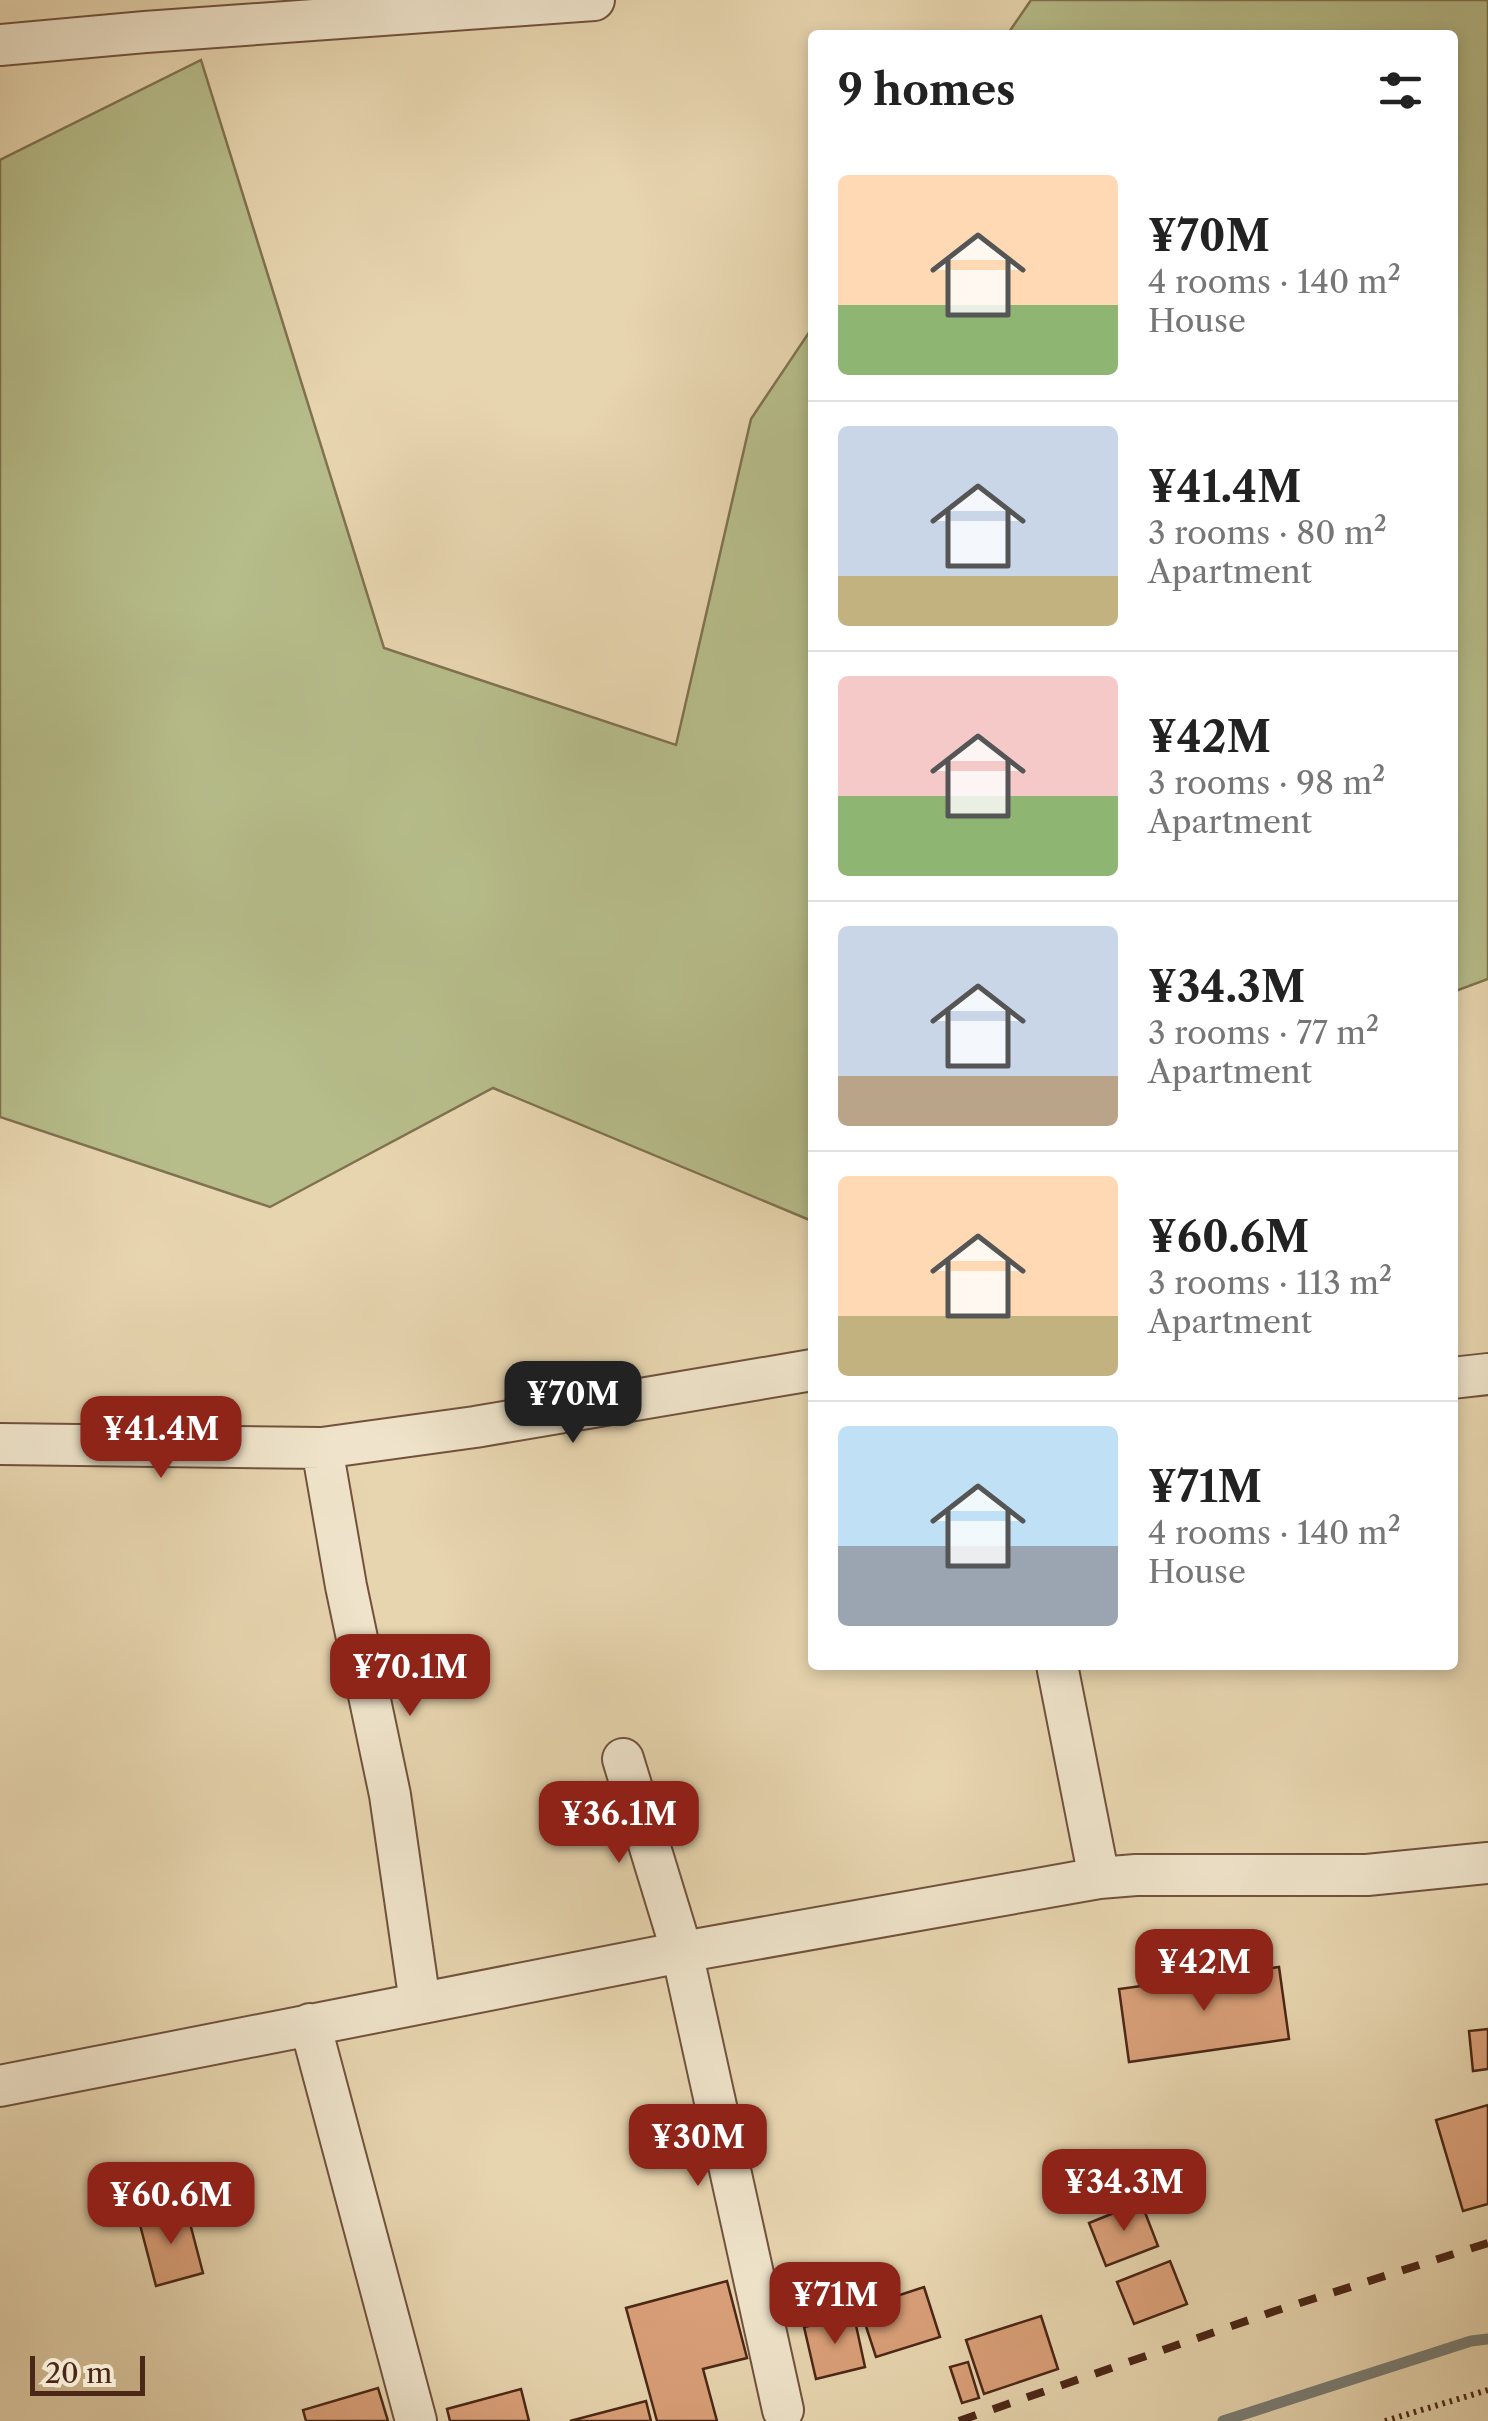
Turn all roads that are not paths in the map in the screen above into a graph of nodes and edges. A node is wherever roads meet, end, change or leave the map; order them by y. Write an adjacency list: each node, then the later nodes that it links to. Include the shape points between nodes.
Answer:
1 (594, 0): 2 (street)
2 (0, 45)
3 (808, 1371): 7 (street)
4 (1488, 1374): 5 (street)
5 (1458, 1377)
6 (0, 1444): 7 (street)
7 (322, 1448): 13 (street, via 390,1796)
8 (1058, 1670): 11 (street)
9 (622, 1760): 12 (street)
10 (1488, 1863): 11 (street, via 1367,1874)
11 (1099, 1878): 12 (street)
12 (682, 1952): 13 (street); 16 (street)
13 (420, 2002): 14 (street)
14 (310, 2024): 15 (street); 17 (street)
15 (0, 2086)
16 (783, 2410)
17 (416, 2421)

